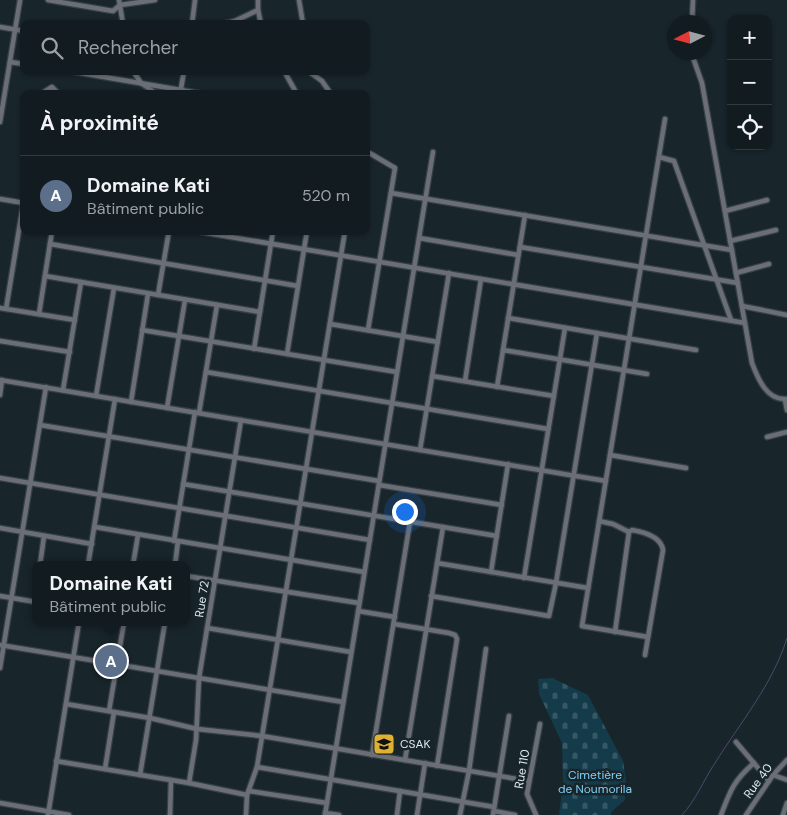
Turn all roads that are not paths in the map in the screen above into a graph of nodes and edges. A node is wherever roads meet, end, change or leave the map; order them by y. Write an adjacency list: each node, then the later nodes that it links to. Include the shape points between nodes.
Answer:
1 (20, 0): 17 (street)
2 (48, 0): 8 (street, via 113,11)
3 (155, 0): 8 (street)
4 (196, 0): 12 (street)
5 (258, 0): 9 (street)
6 (299, 0): 15 (street)
7 (693, 0): 10 (street)
8 (119, 3): 11 (street)
9 (258, 10): 13 (street); 14 (street)
10 (692, 15)
11 (122, 20)
12 (193, 20)
13 (235, 20)
14 (260, 20)
15 (302, 20)
16 (0, 27): 17 (street)
17 (15, 30): 18 (street); 20 (street)
18 (20, 31)
19 (694, 60): 44 (street, via 702,83)
20 (10, 62): 21 (street); 35 (street)
21 (20, 63)
22 (93, 75): 27 (street)
23 (136, 75): 27 (street)
24 (183, 75): 31 (street)
25 (286, 75): 32 (street)
26 (314, 75): 33 (street)
27 (141, 83): 28 (street); 29 (street)
28 (171, 89): 30 (street)
29 (151, 90)
30 (174, 90)
31 (181, 90)
32 (294, 90)
33 (328, 90)
34 (665, 119): 38 (street)
35 (0, 122)
36 (433, 152): 41 (street)
37 (370, 153): 39 (street, via 395,168)
38 (659, 157): 54 (street); 59 (street, via 674,161)
39 (391, 193): 41 (street); 65 (street)
40 (0, 199): 43 (street)
41 (425, 199): 45 (street); 55 (street)
42 (767, 200): 44 (street)
43 (20, 201)
44 (725, 211): 56 (street)
45 (525, 216): 54 (street); 60 (street)
46 (20, 225): 88 (street)
47 (776, 230): 56 (street)
48 (51, 235): 57 (street)
49 (168, 235): 66 (street)
50 (218, 235): 58 (street)
51 (272, 235): 58 (street)
52 (306, 235): 61 (street)
53 (344, 235): 64 (street)
54 (646, 236): 59 (street); 68 (street)
55 (419, 238): 63 (street); 69 (street)
56 (730, 241): 62 (street)
57 (50, 244): 66 (street); 72 (street)
58 (271, 244): 61 (street); 75 (street)
59 (704, 245): 62 (street); 74 (street)
60 (520, 247): 63 (street); 68 (street)
61 (304, 249): 64 (street); 79 (street)
62 (732, 250): 70 (street)
63 (518, 255): 78 (street)
64 (341, 256): 65 (street); 96 (street)
65 (379, 262): 69 (street); 99 (street)
66 (164, 263): 75 (street); 82 (street)
67 (769, 264): 70 (street)
68 (641, 267): 74 (street); 84 (street)
69 (414, 268): 71 (street); 102 (street)
70 (736, 273): 77 (street)
71 (449, 274): 73 (street); 106 (street)
72 (45, 276): 76 (street); 90 (street)
73 (481, 279): 78 (street); 121 (street)
74 (716, 279): 77 (street); 94 (street)
75 (265, 280): 79 (street); 89 (street)
76 (81, 282): 80 (street); 93 (street)
77 (738, 283): 86 (street)
78 (514, 284): 84 (street); 92 (street)
79 (298, 286): 111 (street)
80 (114, 288): 81 (street); 127 (street)
81 (148, 294): 82 (street); 98 (street)
82 (158, 295): 83 (street)
83 (185, 300): 85 (street); 101 (street)
84 (635, 304): 94 (street); 103 (street)
85 (217, 305): 89 (street); 105 (street)
86 (742, 306): 91 (street); 95 (street)
87 (0, 308): 88 (street)
88 (6, 309): 90 (street)
89 (260, 312): 107 (street)
90 (39, 314): 93 (street)
91 (787, 315)
92 (508, 318): 97 (street); 108 (street)
93 (75, 320): 110 (street)
94 (731, 320): 95 (street)
95 (745, 323): 130 (street, via 758,379 775,398)
96 (330, 324): 99 (street); 112 (street)
97 (565, 328): 100 (street); 113 (street)
98 (142, 330): 101 (street); 131 (street)
99 (368, 330): 102 (street)
100 (597, 333): 103 (street); 114 (street)
101 (179, 336): 105 (street); 133 (street)
102 (403, 336): 106 (street); 117 (street)
103 (629, 338): 109 (street); 115 (street)
104 (0, 341): 110 (street)
105 (211, 342): 107 (street); 116 (street)
106 (438, 342): 119 (street)
107 (254, 349): 111 (street)
108 (503, 350): 113 (street); 123 (street)
109 (696, 350)
110 (70, 352): 124 (street)
111 (287, 354): 112 (street)
112 (324, 360): 117 (street); 125 (street)
113 (560, 360): 114 (street); 128 (street)
114 (592, 365): 115 (street); 153 (street)
115 (624, 370): 118 (street); 147 (street)
116 (206, 372): 125 (street); 136 (street)
117 (397, 372): 132 (street)
118 (646, 374)
119 (432, 376): 121 (street); 134 (street)
120 (1, 380): 122 (street); 126 (street)
121 (465, 381): 123 (street)
122 (46, 387): 124 (street); 138 (street)
123 (497, 387): 128 (street)
124 (63, 390): 127 (street)
125 (318, 391): 132 (street); 140 (street)
126 (0, 395)
127 (96, 396): 129 (street)
128 (554, 396): 139 (street)
129 (116, 399): 131 (street); 142 (street)
130 (786, 399): 135 (street)
131 (131, 402): 133 (street)
132 (392, 403): 134 (street); 144 (street)
133 (167, 408): 136 (street)
134 (427, 409): 139 (street); 146 (street)
135 (787, 410)
136 (197, 413): 137 (street); 145 (street)
137 (241, 420): 140 (street); 148 (street, Rue 72)
138 (40, 425): 142 (street); 156 (street)
139 (548, 429): 152 (street)
140 (312, 432): 144 (street); 151 (street)
141 (787, 432): 143 (street)
142 (109, 436): 145 (street); 160 (street)
143 (768, 437)
144 (385, 444): 146 (street); 157 (street)
145 (189, 450): 148 (street); 158 (street)
146 (420, 450): 149 (street)
147 (610, 455): 150 (street); 155 (street)
148 (235, 458): 151 (street); 159 (street, Rue 72)
149 (508, 464): 152 (street); 162 (street)
150 (686, 468)
151 (306, 469): 157 (street); 161 (street)
152 (542, 470): 153 (street); 190 (street)
153 (574, 475): 155 (street); 192 (street)
154 (0, 478): 156 (street)
155 (606, 481): 166 (street)
156 (30, 483): 160 (street); 172 (street)
157 (379, 483): 162 (street); 165 (street)
158 (183, 484): 159 (street); 163 (street)
159 (229, 492): 161 (street); 164 (street, Rue 72)
160 (100, 495): 163 (street); 168 (street)
161 (300, 504): 165 (street); 170 (street)
162 (502, 505): 176 (street)
163 (179, 508): 164 (street); 178 (street)
164 (226, 516): 170 (street); 180 (street, Rue 72)
165 (374, 516): 167 (street); 177 (street)
166 (599, 521): 173 (street); 193 (street)
167 (410, 522): 171 (street); 201 (street)
168 (94, 527): 174 (street); 179 (street)
169 (0, 528): 172 (street)
170 (296, 528): 177 (street); 181 (street)
171 (443, 528): 176 (street); 186 (street)
172 (22, 532): 175 (street); 197 (street)
173 (629, 532): 208 (street); 209 (street, via 640,531 662,546)
174 (138, 535): 178 (street); 184 (street)
175 (44, 536): 179 (street); 182 (street)
176 (497, 536): 188 (street)
177 (370, 540): 187 (street)
178 (176, 541): 180 (street); 185 (street)
179 (92, 544): 183 (street)
180 (220, 548): 181 (street); 191 (street, Rue 72)
181 (291, 560): 187 (street); 194 (street)
182 (41, 561)
183 (89, 561)
184 (134, 561)
185 (175, 561)
186 (437, 563): 188 (street); 196 (street)
187 (364, 572): 199 (street)
188 (491, 572): 190 (street)
189 (190, 577): 191 (street)
190 (524, 578): 192 (street)
191 (215, 580): 194 (street); 206 (street, Rue 72)
192 (556, 583): 193 (street); 196 (street, via 551,614 546,617)
193 (588, 588): 208 (street, via 582,626)
194 (286, 592): 199 (street); 210 (street)
195 (0, 596): 197 (street)
196 (431, 596): 207 (street)
197 (12, 598): 198 (street); 211 (street)
198 (32, 601)
199 (359, 603): 200 (street)
200 (358, 611): 201 (street); 213 (street)
201 (395, 617): 202 (street)
202 (394, 624): 207 (street); 231 (street)
203 (78, 626): 215 (street)
204 (123, 626): 216 (street)
205 (164, 626): 218 (street)
206 (207, 628): 210 (street); 219 (street, Rue 72)
207 (426, 629): 232 (street); 237 (street, via 449,633 457,639)
208 (616, 632): 209 (street)
209 (648, 637): 214 (street)
210 (278, 640): 213 (street); 220 (street)
211 (2, 646): 215 (street); 217 (street)
212 (486, 649): 240 (street)
213 (352, 652): 221 (street)
214 (645, 655)
215 (73, 657): 216 (street); 222 (street)
216 (117, 665): 218 (street); 223 (street)
217 (0, 668)
218 (157, 671): 219 (street); 225 (street)
219 (199, 678): 220 (street); 227 (street, Rue 72)
220 (270, 690): 221 (street); 228 (street)
221 (343, 702): 230 (street)
222 (66, 704): 223 (street); 234 (street)
223 (112, 711): 225 (street); 239 (street)
224 (509, 716): 243 (street)
225 (150, 718): 227 (street); 241 (street)
226 (540, 724): 247 (street, Rue 110)
227 (197, 729): 228 (street); 249 (street, Rue 72)
228 (262, 736): 230 (street); 238 (street)
229 (736, 742): 236 (street)
230 (336, 749): 231 (street); 244 (street)
231 (372, 755): 232 (street)
232 (405, 760): 235 (street)
233 (787, 760): 242 (street, Rue 40)
234 (56, 761): 239 (street); 258 (street)
235 (425, 764): 237 (street); 252 (street)
236 (754, 764): 248 (street); 269 (street, via 740,775)
237 (437, 766): 240 (street)
238 (257, 767): 244 (street); 251 (street)
239 (104, 769): 241 (street)
240 (469, 771): 243 (street); 253 (street)
241 (140, 775): 245 (street)
242 (773, 775): 246 (street); 248 (street, Rue 40)
243 (499, 776): 247 (street); 257 (street)
244 (331, 779): 250 (street); 255 (street)
245 (171, 780): 249 (street); 261 (street)
246 (787, 780)
247 (529, 781): 268 (street, Rue 110, via 527,794)
248 (768, 781): 270 (street, Rue 40)
249 (189, 783): 251 (street)
250 (400, 791): 252 (street); 264 (street)
251 (248, 793): 255 (street); 262 (street)
252 (420, 794): 253 (street); 265 (street)
253 (462, 801): 257 (street); 266 (street)
254 (0, 803): 258 (street)
255 (327, 803): 259 (street)
256 (787, 803): 271 (street)
257 (494, 811): 267 (street)
258 (48, 813): 260 (street)
259 (325, 814): 263 (street)
260 (69, 815)
261 (170, 815)
262 (246, 815)
263 (339, 815)
264 (397, 815)
265 (417, 815)
266 (460, 815)
267 (515, 815)
268 (536, 815)
269 (721, 815)
270 (746, 815)
271 (783, 815)

